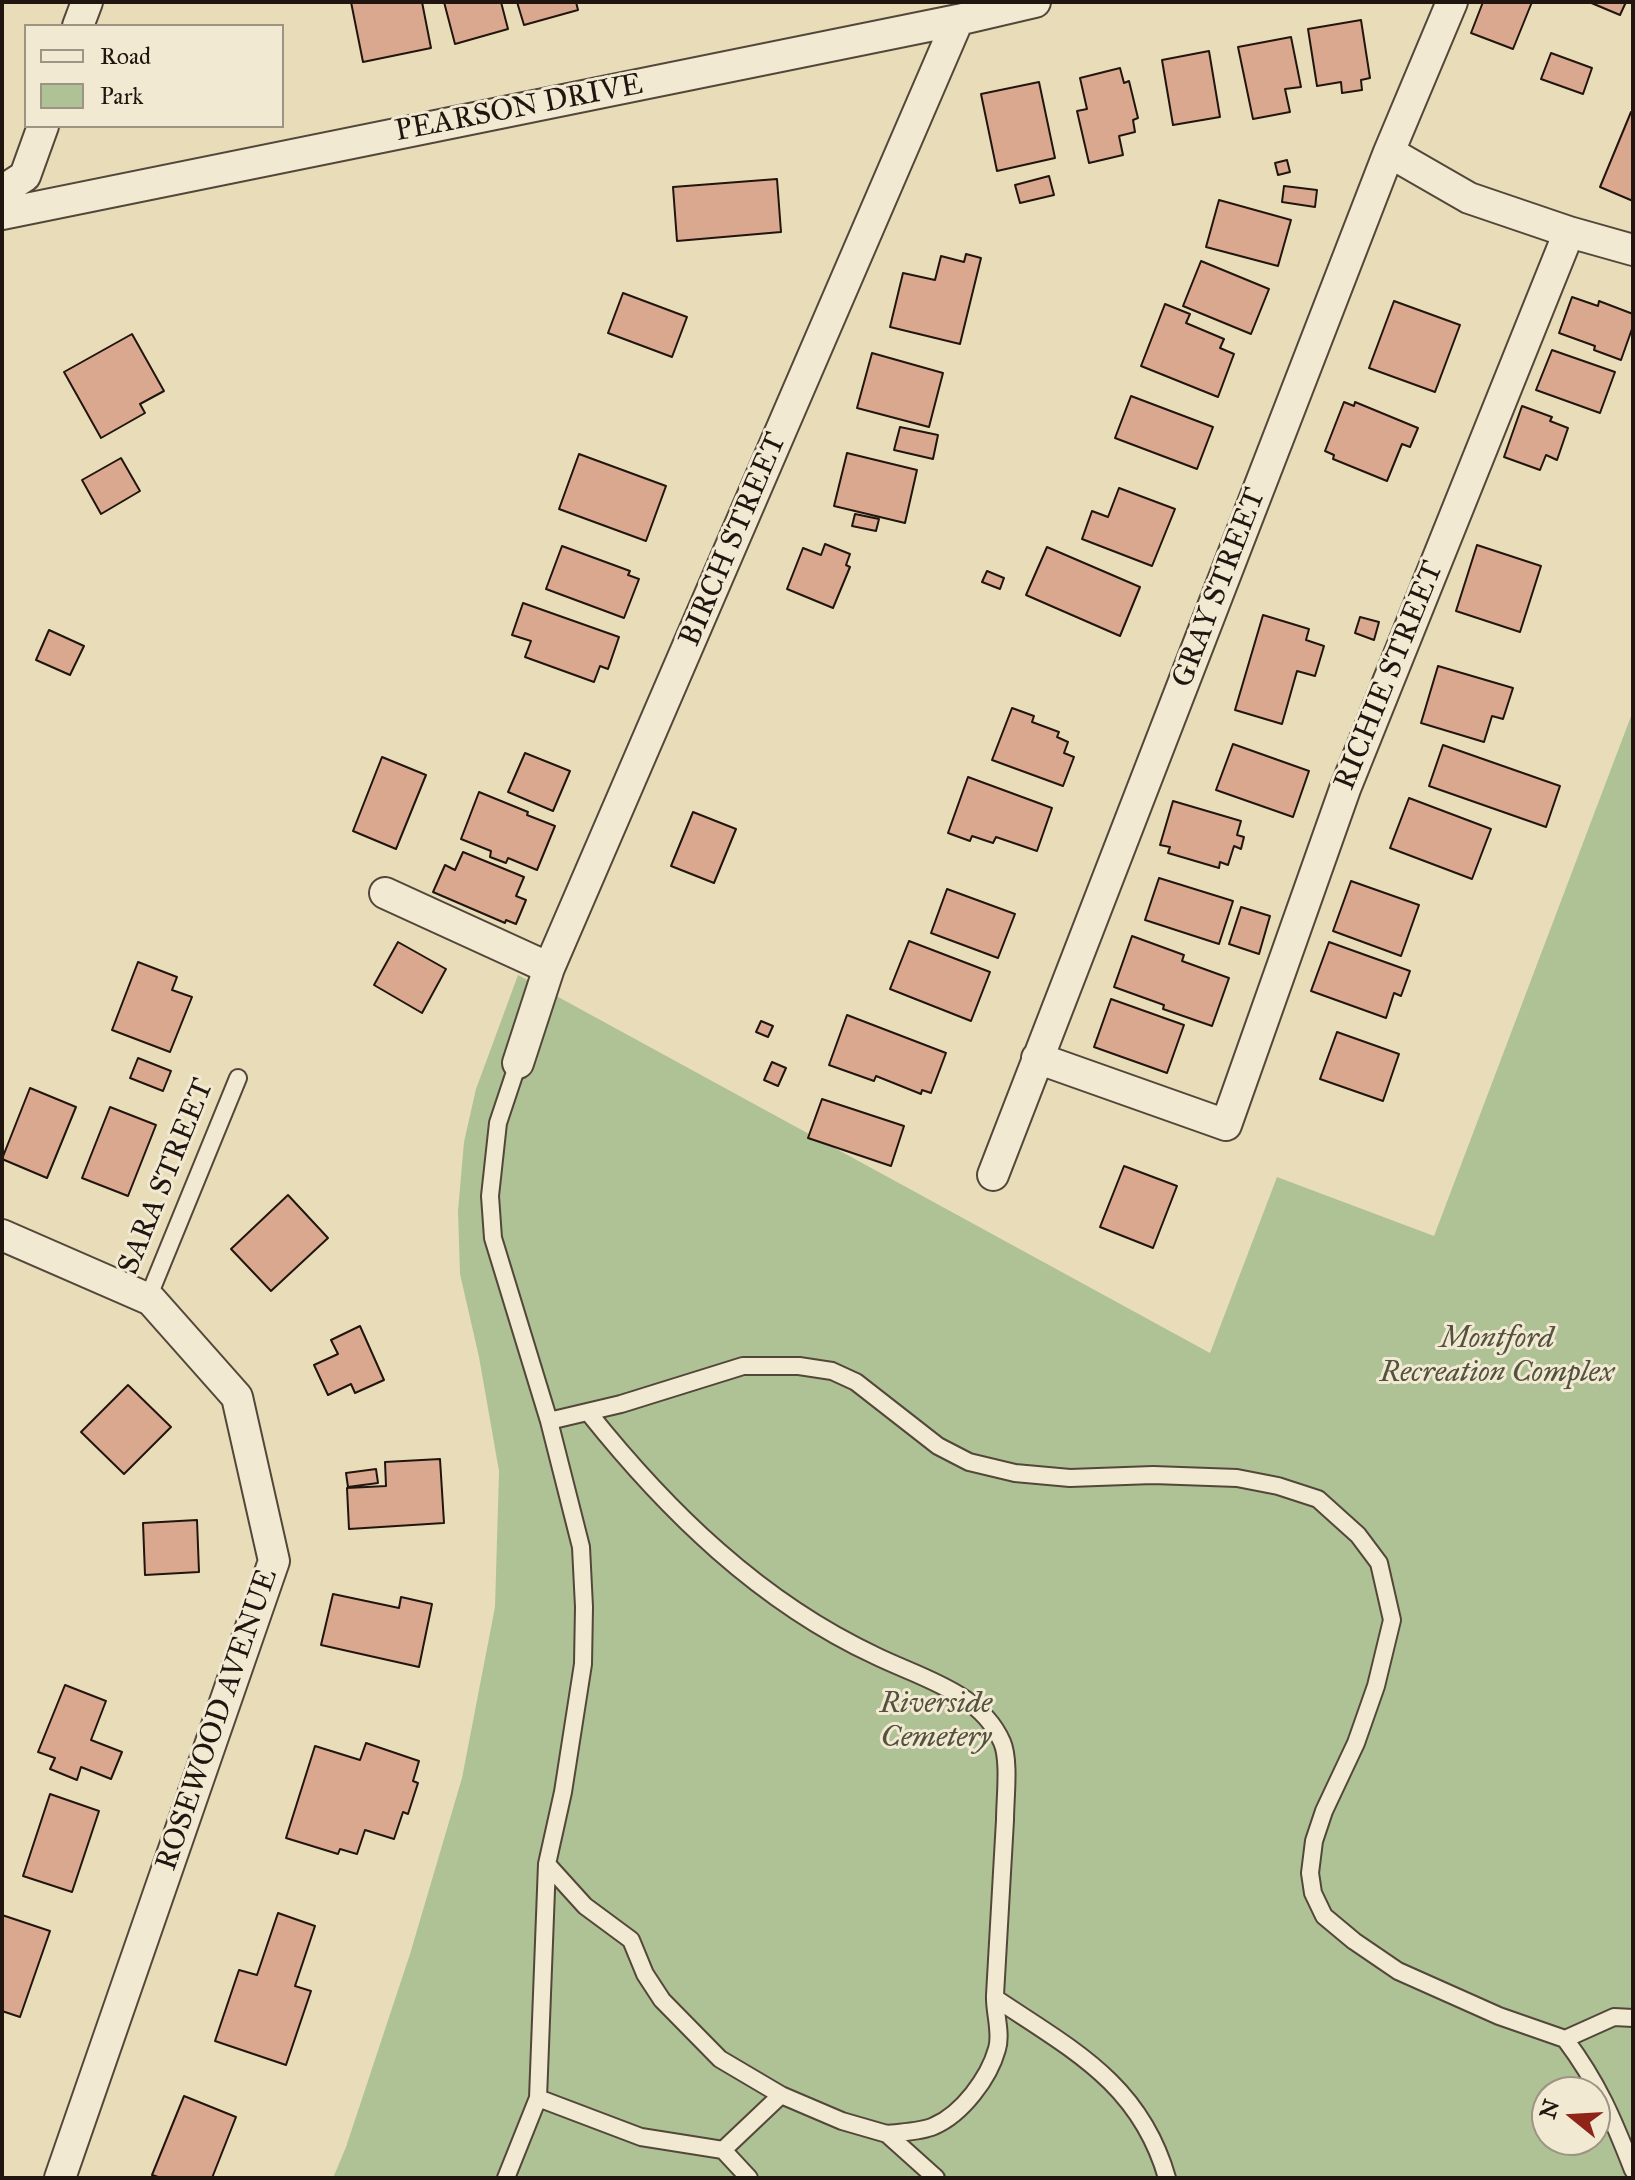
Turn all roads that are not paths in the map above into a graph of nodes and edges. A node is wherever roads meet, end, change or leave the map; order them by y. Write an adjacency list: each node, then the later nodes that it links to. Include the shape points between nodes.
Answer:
1 (87, 2): 5 (street)
2 (1035, 2): 4 (street, PEARSON DRIVE)
3 (1452, 2): 7 (street, GRAY STREET)
4 (958, 20): 9 (street, PEARSON DRIVE); 13 (street, BIRCH STREET)
5 (79, 24)
6 (42, 128): 8 (street, via 25,176)
7 (1389, 152): 10 (street, via 1469,198); 14 (street, GRAY STREET)
8 (2, 191)
9 (2, 214)
10 (1569, 232): 11 (street); 14 (street, RICHIE STREET, via 1345,789 1226,1125)
11 (1633, 250)
12 (385, 893): 13 (street)
13 (549, 968): 15 (street, BIRCH STREET)
14 (1037, 1058): 17 (street, GRAY STREET)
15 (518, 1063): 21 (lane, via 498,1123 490,1196 493,1238)
16 (238, 1078): 19 (lane, SARA STREET)
17 (993, 1175)
18 (2, 1235): 19 (street, ROSEWOOD AVENUE)
19 (148, 1298): 31 (street, ROSEWOOD AVENUE, via 237,1397 274,1561)
20 (588, 1412): 21 (lane); 23 (lane, via 658,1495 765,1589 851,1644 965,1697 990,1719 1004,1745 1006,1787); 25 (lane, via 743,1366 799,1366 832,1371 856,1382 938,1446 969,1462 1070,1478 1237,1478 1318,1499 1358,1535 1379,1563 1392,1620 1356,1743 1314,1841 1313,1893 1324,1916 1398,1971)
21 (549, 1421): 22 (lane, via 581,1547 584,1607 583,1664)
22 (547, 1864): 26 (lane, via 585,1906 631,1940 662,2000 720,2059); 27 (lane)
23 (995, 1998): 28 (lane, via 998,2047 973,2097 934,2127); 35 (lane, via 1094,2064 1129,2100 1159,2149)
24 (1633, 2018): 25 (lane, via 1614,2017)
25 (1565, 2039): 30 (lane, via 1610,2108)
26 (781, 2095): 28 (lane); 29 (lane)
27 (538, 2098): 29 (lane, via 641,2137); 32 (lane)
28 (887, 2134): 34 (lane)
29 (723, 2150): 33 (lane)
30 (1633, 2170)
31 (60, 2178)
32 (506, 2178)
33 (749, 2178)
34 (936, 2178)
35 (1167, 2178)

